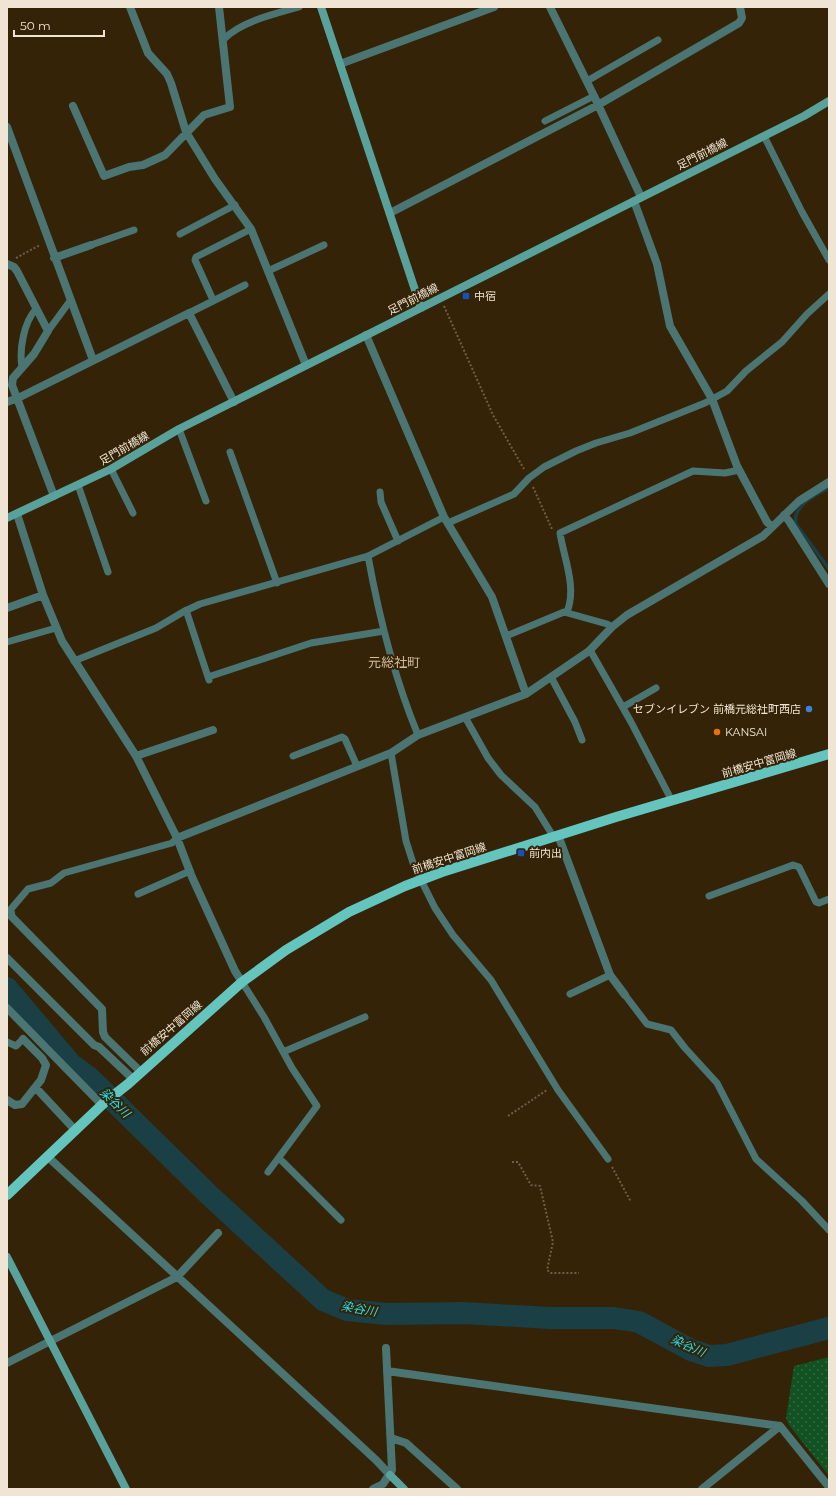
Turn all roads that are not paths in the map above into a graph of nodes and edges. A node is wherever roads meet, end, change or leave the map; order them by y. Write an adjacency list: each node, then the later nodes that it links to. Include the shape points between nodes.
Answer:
1 (130, 7): 18 (street, via 148,54 171,83)
2 (219, 7): 8 (street)
3 (321, 7): 10 (main road)
4 (494, 7): 10 (street)
5 (550, 7): 11 (street)
6 (740, 7): 14 (street, via 742,18 739,23)
7 (299, 8): 8 (lane, via 250,24 230,33)
8 (224, 39): 18 (street, via 230,106 204,115)
9 (658, 40): 11 (lane)
10 (340, 64): 22 (main road)
11 (587, 81): 12 (street)
12 (594, 96): 14 (street); 16 (lane)
13 (829, 101): 19 (main road, 足門前橋線)
14 (598, 105): 20 (street); 22 (street)
15 (73, 106): 18 (street, via 104,176 129,166 143,165 160,157)
16 (544, 121)
17 (7, 127): 28 (street)
18 (186, 132): 21 (street, via 215,179)
19 (764, 136): 20 (main road, 足門前橋線); 29 (lane)
20 (637, 199): 36 (main road, 足門前橋線); 46 (street, via 657,264 670,326)
21 (235, 205): 23 (street); 25 (lane)
22 (390, 213): 36 (main road)
23 (251, 229): 31 (street); 34 (lane, via 194,260)
24 (134, 230): 26 (lane)
25 (180, 234)
26 (91, 245): 28 (street)
27 (324, 245): 31 (lane)
28 (54, 258): 35 (street)
29 (829, 260)
30 (9, 264): 37 (street, via 17,271)
31 (268, 271): 42 (street)
32 (244, 285): 34 (lane)
33 (829, 294): 46 (lane, via 782,342 746,371 727,391)
34 (213, 300): 38 (lane)
35 (70, 301): 39 (lane); 41 (street)
36 (421, 308): 40 (main road, 足門前橋線)
37 (36, 309): 39 (street); 43 (lane, via 32,313 22,344)
38 (188, 313): 41 (street); 48 (street)
39 (48, 331): 43 (street, via 34,354)
40 (366, 335): 42 (main road, 足門前橋線); 62 (street)
41 (93, 360): 45 (street)
42 (306, 365): 48 (main road, 足門前橋線)
43 (22, 367): 44 (street)
44 (10, 380): 45 (street)
45 (18, 398): 47 (street); 56 (street)
46 (712, 399): 52 (street); 62 (lane, via 630,433 596,442 576,451 529,478 514,494)
47 (7, 402)
48 (234, 402): 49 (main road, 足門前橋線)
49 (179, 429): 51 (main road, 足門前橋線); 57 (lane)
50 (230, 452): 67 (lane)
51 (111, 469): 54 (main road, 足門前橋線); 58 (lane)
52 (739, 470): 63 (street); 72 (lane, via 725,473 693,471 560,533 570,574)
53 (829, 482): 60 (street, via 799,501)
54 (78, 485): 56 (main road, 足門前橋線); 66 (lane)
55 (380, 492): 64 (lane, via 381,502)
56 (54, 496): 59 (main road, 足門前橋線)
57 (206, 501)
58 (133, 513)
59 (17, 514): 61 (main road, 足門前橋線); 69 (street)
60 (784, 515): 63 (street); 68 (street)
61 (7, 518)
62 (446, 520): 64 (lane); 76 (street, via 492,597)
63 (772, 527): 73 (street, via 763,536 637,609)
64 (398, 541): 65 (lane)
65 (368, 556): 67 (lane); 75 (lane)
66 (108, 572)
67 (277, 583): 71 (lane)
68 (829, 584)
69 (43, 595): 70 (street); 74 (street)
70 (7, 608)
71 (186, 610): 75 (lane, via 209,679 311,643); 79 (lane, via 156,628)
72 (567, 612): 73 (lane); 76 (lane)
73 (612, 627): 78 (street)
74 (56, 628): 77 (lane); 79 (street)
75 (384, 631): 86 (lane, via 408,712)
76 (506, 636): 82 (street)
77 (7, 642)
78 (590, 650): 80 (street); 83 (lane)
79 (74, 661): 90 (street)
80 (551, 677): 82 (street); 87 (lane)
81 (656, 688): 83 (lane)
82 (526, 694): 84 (street)
83 (623, 707): 93 (lane)
84 (465, 717): 86 (street); 94 (lane, via 488,758 501,775 535,807)
85 (212, 730): 90 (street)
86 (418, 735): 88 (street)
87 (582, 740)
88 (391, 752): 92 (street); 97 (lane, via 406,841)
89 (829, 754): 93 (main road, 前橋安中富岡線)
90 (136, 756): 95 (street)
91 (293, 756): 92 (lane, via 342,737)
92 (357, 766): 95 (street)
93 (672, 801): 94 (main road, 前橋安中富岡線)
94 (556, 836): 97 (main road, 前橋安中富岡線); 103 (street)
95 (176, 838): 96 (street); 101 (lane, via 172,843 64,873 50,883 31,888 11,909)
96 (190, 871): 98 (lane); 104 (street)
97 (421, 879): 104 (main road, 前橋安中富岡線, via 331,922); 119 (lane, via 435,908 453,935 490,980 555,1085)
98 (138, 894)
99 (709, 896): 100 (lane, via 793,865 799,867 816,902)
100 (829, 899)
101 (12, 917): 112 (street, via 102,1009 104,1037)
102 (7, 958): 112 (street, via 94,1045)
103 (610, 975): 105 (lane); 106 (street)
104 (242, 982): 111 (lane); 112 (main road, 前橋安中富岡線)
105 (570, 994)
106 (625, 995): 123 (lane, via 647,1024 671,1030 717,1083 756,1159)
107 (7, 1008): 115 (street)
108 (365, 1017): 111 (lane)
109 (23, 1039): 110 (lane, via 16,1046); 113 (street, via 46,1065 45,1074)
110 (7, 1042)
111 (283, 1052): 118 (lane, via 316,1106)
112 (134, 1078): 115 (main road, 前橋安中富岡線)
113 (36, 1088): 114 (street, via 20,1106); 116 (street)
114 (7, 1100)
115 (103, 1103): 116 (main road)
116 (76, 1131): 117 (main road)
117 (48, 1157): 121 (main road); 126 (street)
118 (279, 1158): 120 (lane); 122 (lane)
119 (608, 1159)
120 (268, 1172)
121 (7, 1195)
122 (342, 1220)
123 (829, 1230)
124 (218, 1233): 126 (street)
125 (7, 1257): 127 (main road)
126 (177, 1277): 127 (street); 133 (street)
127 (51, 1342): 129 (street); 135 (main road)
128 (386, 1348): 130 (street)
129 (7, 1363)
130 (387, 1371): 131 (street); 132 (street)
131 (780, 1426): 134 (street); 139 (street)
132 (391, 1438): 133 (street); 138 (street, via 406,1443)
133 (390, 1475): 136 (street, via 384,1484); 137 (main road)
134 (829, 1487)
135 (126, 1489)
136 (374, 1489)
137 (404, 1489)
138 (457, 1489)
139 (702, 1489)

